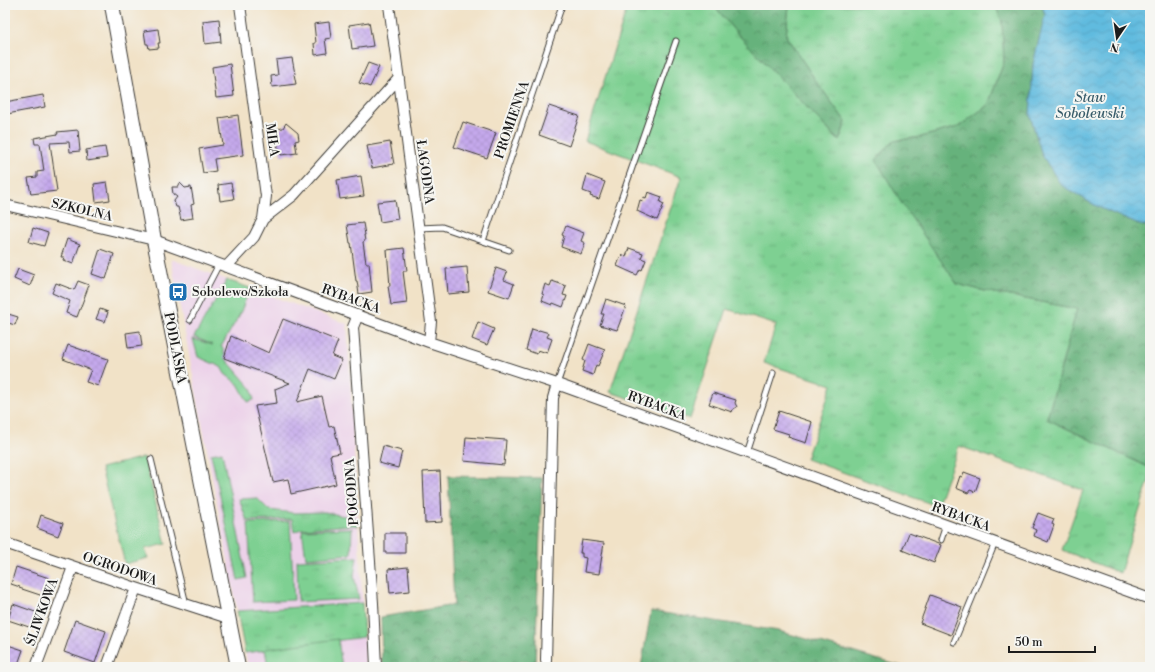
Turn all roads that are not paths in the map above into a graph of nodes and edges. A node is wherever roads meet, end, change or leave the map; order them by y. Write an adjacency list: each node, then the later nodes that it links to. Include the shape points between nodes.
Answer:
1 (112, 5): 10 (street, PODLASKA)
2 (240, 5): 8 (street, MIŁA, via 266,196)
3 (389, 5): 6 (street, ŁAGODNA)
4 (562, 5): 11 (lane, PROMIENNA)
5 (676, 41): 18 (lane)
6 (399, 78): 8 (street, via 294,195); 9 (street, ŁAGODNA)
7 (5, 206): 10 (street, SZKOLNA)
8 (263, 218): 13 (street, MIŁA, via 254,237)
9 (419, 228): 11 (lane, via 442,227); 16 (street, ŁAGODNA, via 431,322)
10 (154, 240): 13 (street, RYBACKA); 29 (street, PODLASKA)
11 (483, 241): 12 (lane)
12 (509, 250)
13 (223, 265): 14 (street, RYBACKA); 15 (lane)
14 (358, 316): 16 (street, RYBACKA); 35 (street, POGODNA, via 353,327)
15 (190, 320)
16 (429, 342): 18 (street, RYBACKA)
17 (773, 374): 19 (lane)
18 (557, 384): 19 (street, RYBACKA); 31 (street, via 553,398)
19 (747, 453): 21 (street, RYBACKA)
20 (151, 459): 28 (lane)
21 (946, 525): 22 (lane); 24 (street, RYBACKA)
22 (941, 540)
23 (5, 543): 25 (street, OGRODOWA)
24 (995, 543): 27 (street, RYBACKA); 30 (lane)
25 (73, 567): 26 (street, OGRODOWA); 32 (street, ŚLIWKOWA)
26 (136, 588): 28 (street, OGRODOWA); 33 (street)
27 (1150, 599)
28 (186, 605): 29 (street, OGRODOWA)
29 (228, 618): 34 (street, PODLASKA)
30 (954, 642)
31 (546, 660)
32 (36, 667)
33 (107, 667)
34 (238, 667)
35 (376, 667)

